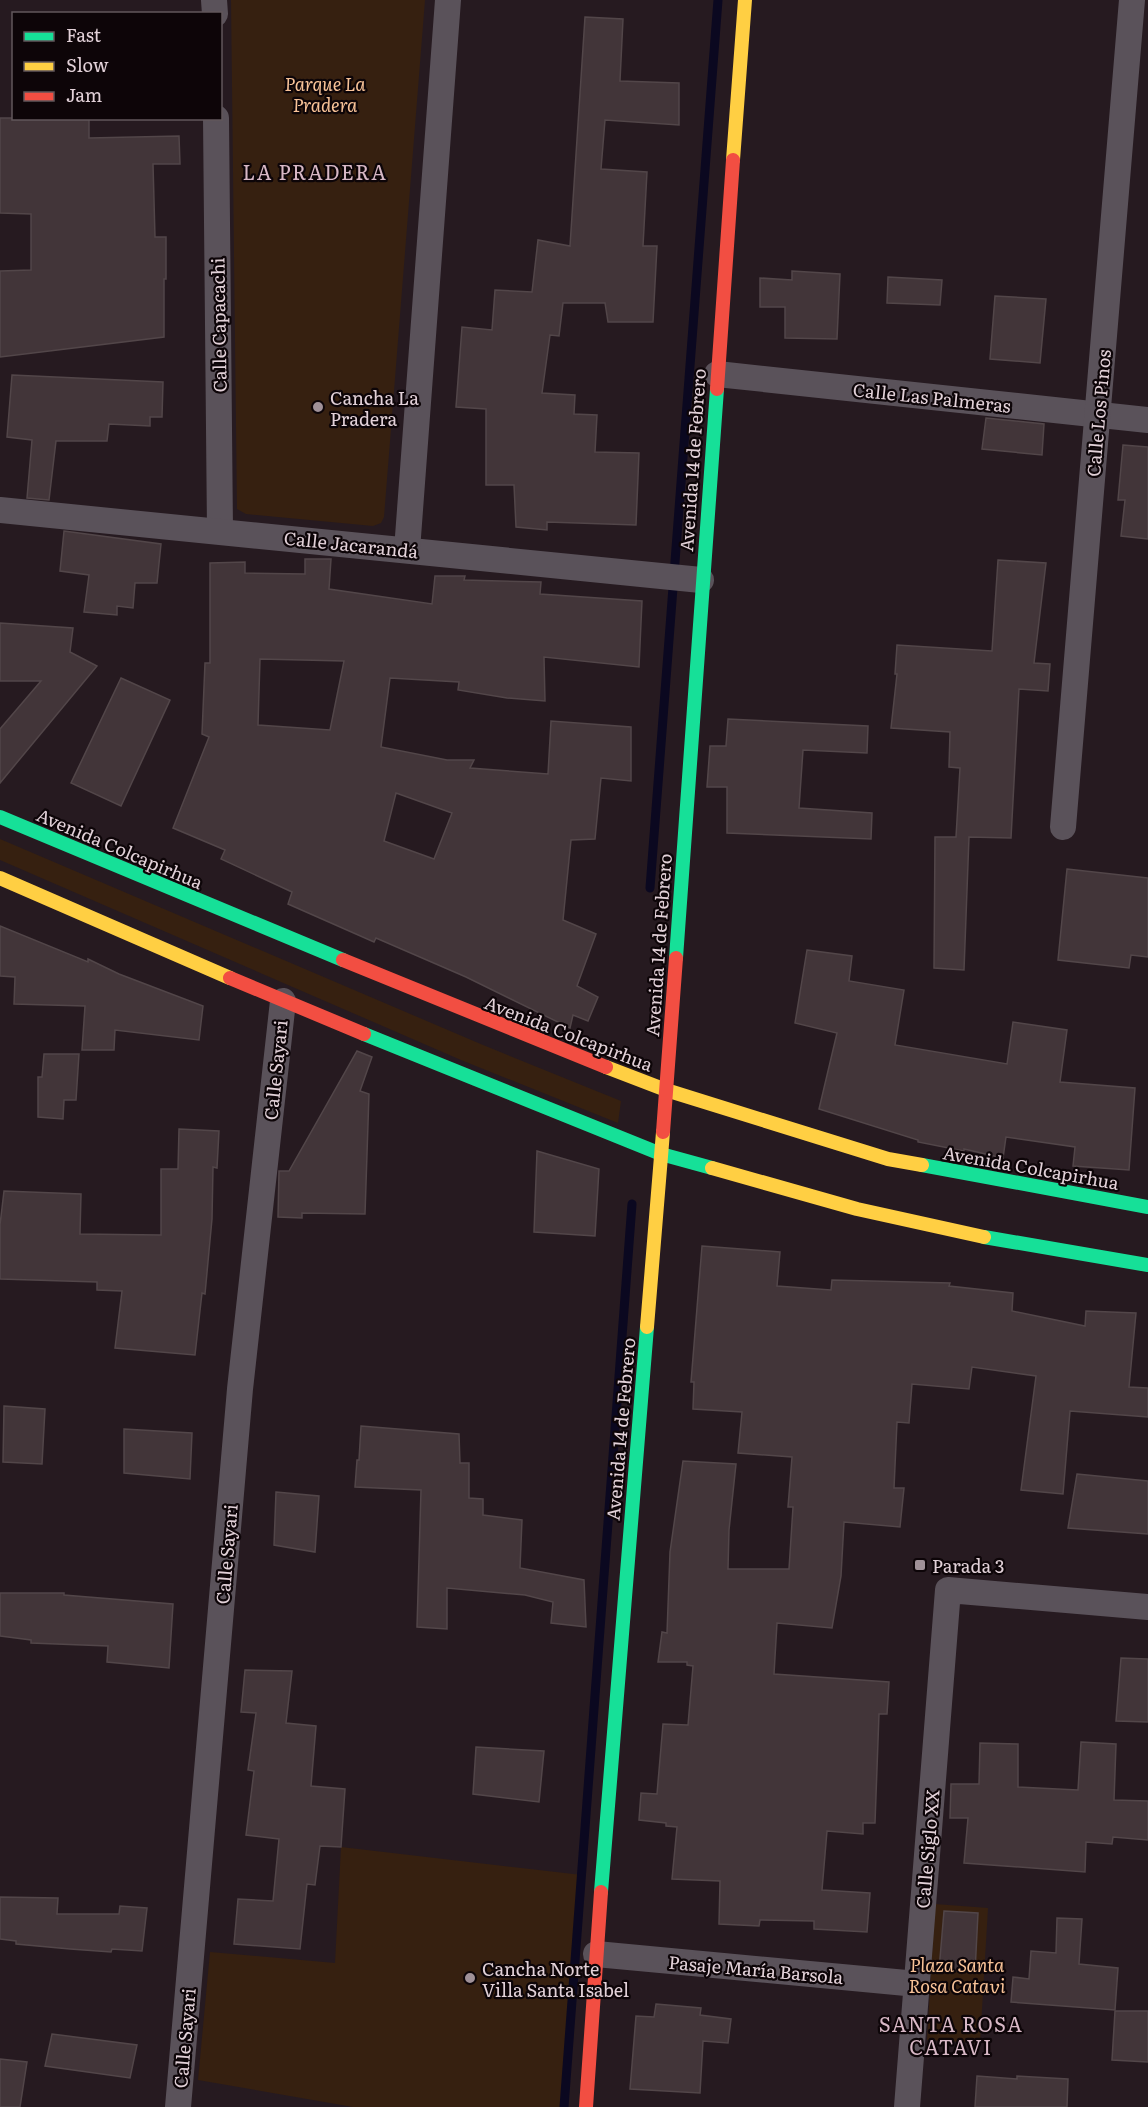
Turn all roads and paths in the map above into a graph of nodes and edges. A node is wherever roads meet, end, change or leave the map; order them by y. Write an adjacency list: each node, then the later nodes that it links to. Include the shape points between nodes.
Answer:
1 (448, 0): 10 (street)
2 (745, 0): 5 (main road, Avenida 14 de Febrero)
3 (1132, 0): 6 (street, Calle Los Pinos)
4 (216, 120): 9 (street, Calle Capacachi)
5 (717, 374): 6 (street, Calle Las Palmeras); 11 (main road, Avenida 14 de Febrero)
6 (1098, 415): 7 (street, Calle Las Palmeras); 13 (street, Calle Los Pinos)
7 (1148, 420)
8 (0, 510): 9 (street, Calle Jacarandá)
9 (220, 531): 10 (street, Calle Jacarandá)
10 (407, 549): 11 (street, Calle Jacarandá)
11 (701, 580): 16 (main road, Avenida 14 de Febrero)
12 (0, 818): 16 (main road, Avenida Colcapirhua)
13 (1063, 827)
14 (0, 878): 15 (main road)
15 (283, 1001): 17 (main road); 23 (street, Calle Sayari, via 240,1389)
16 (666, 1090): 17 (main road, Avenida 14 de Febrero); 18 (main road, Avenida Colcapirhua, via 888,1159)
17 (661, 1154): 19 (main road, via 891,1216 979,1236); 21 (main road, Avenida 14 de Febrero)
18 (1148, 1207)
19 (1148, 1265)
20 (1148, 1607): 22 (street, Calle Siglo XX, via 948,1590)
21 (596, 1954): 22 (street, Pasaje María Barsola); 24 (main road, Avenida 14 de Febrero)
22 (916, 1984): 25 (street, Calle Siglo XX)
23 (178, 2107)
24 (586, 2107)
25 (907, 2107)

